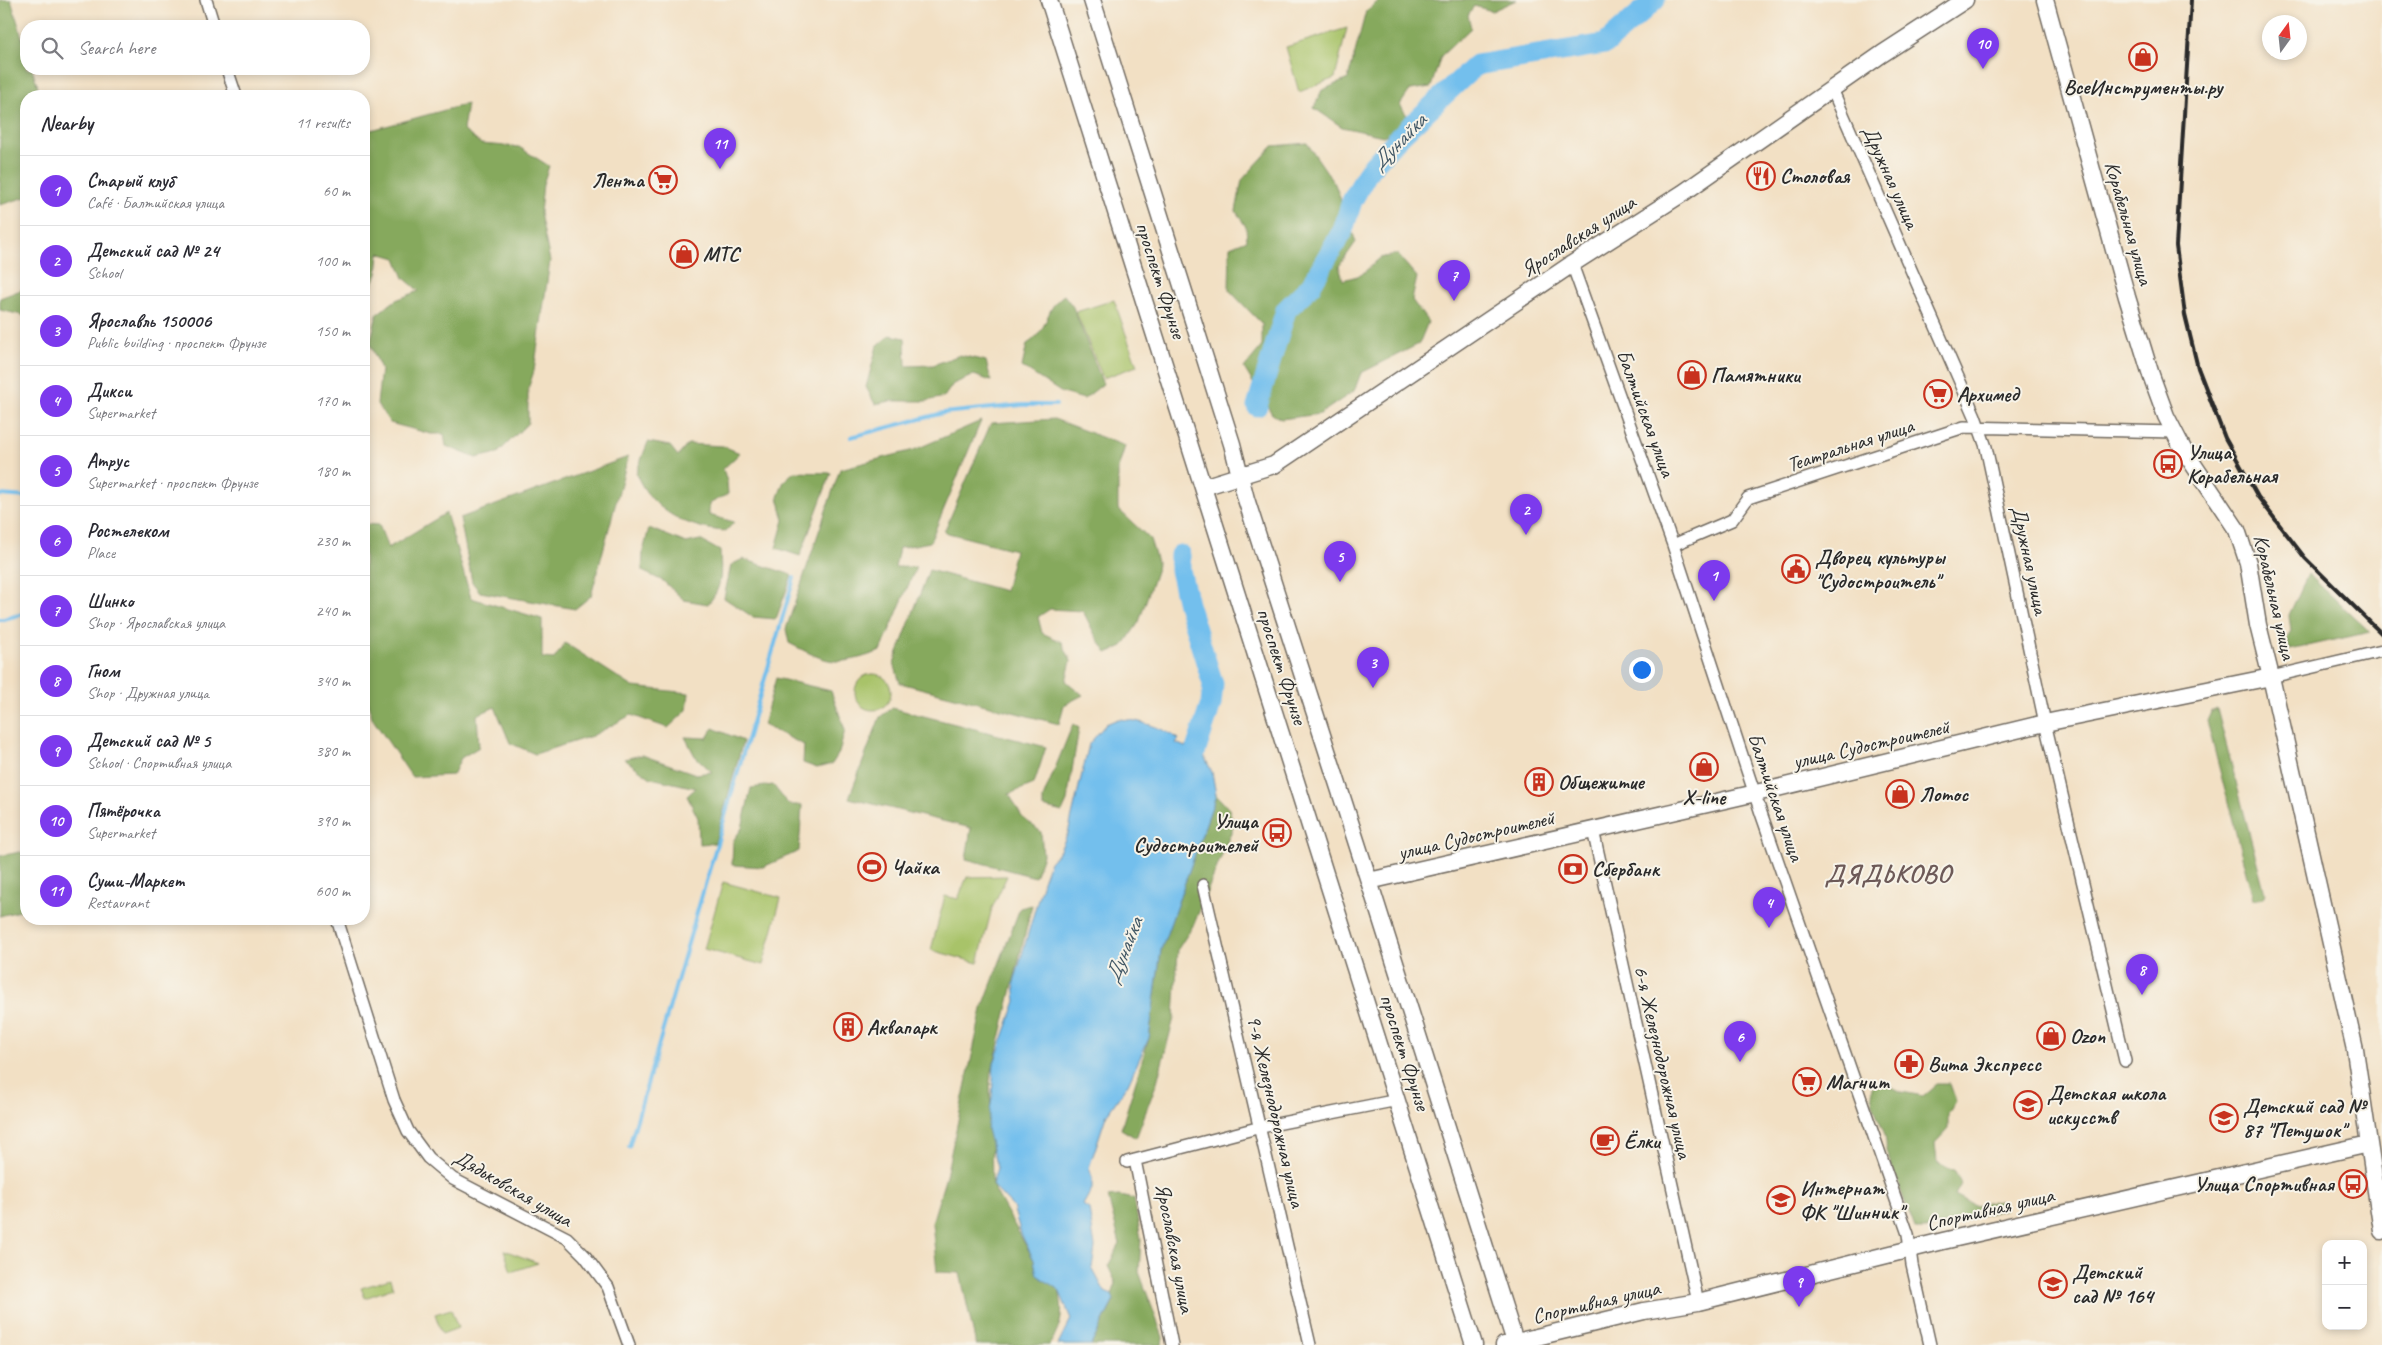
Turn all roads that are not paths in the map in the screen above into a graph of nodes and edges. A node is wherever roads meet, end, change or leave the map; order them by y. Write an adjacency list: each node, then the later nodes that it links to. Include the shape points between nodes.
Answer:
1 (206, 0): 6 (street)
2 (1049, 0): 14 (street, проспект Фрунзе)
3 (1092, 0): 13 (street, проспект Фрунзе)
4 (1965, 0): 8 (street, Ярославская улица)
5 (2045, 0): 12 (street, Корабельная улица, via 2133,319)
6 (212, 20)
7 (229, 75): 9 (street)
8 (1832, 89): 10 (street, Ярославская улица); 11 (street, Дружная улица)
9 (234, 90)
10 (1572, 264): 13 (street, Ярославская улица, via 1274,466); 15 (street, Балтийская улица)
11 (1978, 426): 12 (street, Театральная улица); 15 (street, Театральная улица, via 1964,427 1748,498 1732,520); 18 (street, Дружная улица, via 1986,447)
12 (2174, 432): 17 (street, Корабельная улица, via 2238,530)
13 (1240, 477): 14 (street, Ярославская улица); 21 (street, проспект Фрунзе)
14 (1203, 487): 25 (street, проспект Фрунзе)
15 (1673, 545): 19 (street, Балтийская улица)
16 (2382, 651): 17 (street, улица Судостроителей)
17 (2272, 677): 18 (street, улица Судостроителей); 27 (street, Корабельная улица, via 2355,1050)
18 (2045, 723): 19 (street, улица Судостроителей); 24 (street, Дружная улица)
19 (1754, 793): 20 (street, улица Судостроителей); 29 (street, Балтийская улица, via 1908,1234)
20 (1592, 830): 21 (street, улица Судостроителей); 30 (street, 6-я Железнодорожная улица)
21 (1369, 881): 31 (street, проспект Фрунзе)
22 (1203, 885): 26 (street, 9-я Железнодорожная улица)
23 (339, 925): 32 (street, Дядьковская улица, via 394,1100 408,1131 428,1158 453,1179 567,1238 608,1287)
24 (2125, 1060)
25 (1398, 1100): 26 (street); 35 (street, проспект Фрунзе)
26 (1261, 1128): 33 (street, Ярославская улица, via 1131,1161); 34 (street, 9-я Железнодорожная улица)
27 (2369, 1144): 28 (street, Корабельная улица); 29 (street, Спортивная улица)
28 (2382, 1231)
29 (1910, 1249): 30 (street, Спортивная улица); 36 (street, Балтийская улица)
30 (1698, 1302): 31 (street, Спортивная улица, via 1644,1311)
31 (1511, 1344)
32 (629, 1345)
33 (1172, 1345)
34 (1310, 1345)
35 (1474, 1345)
36 (1930, 1345)

